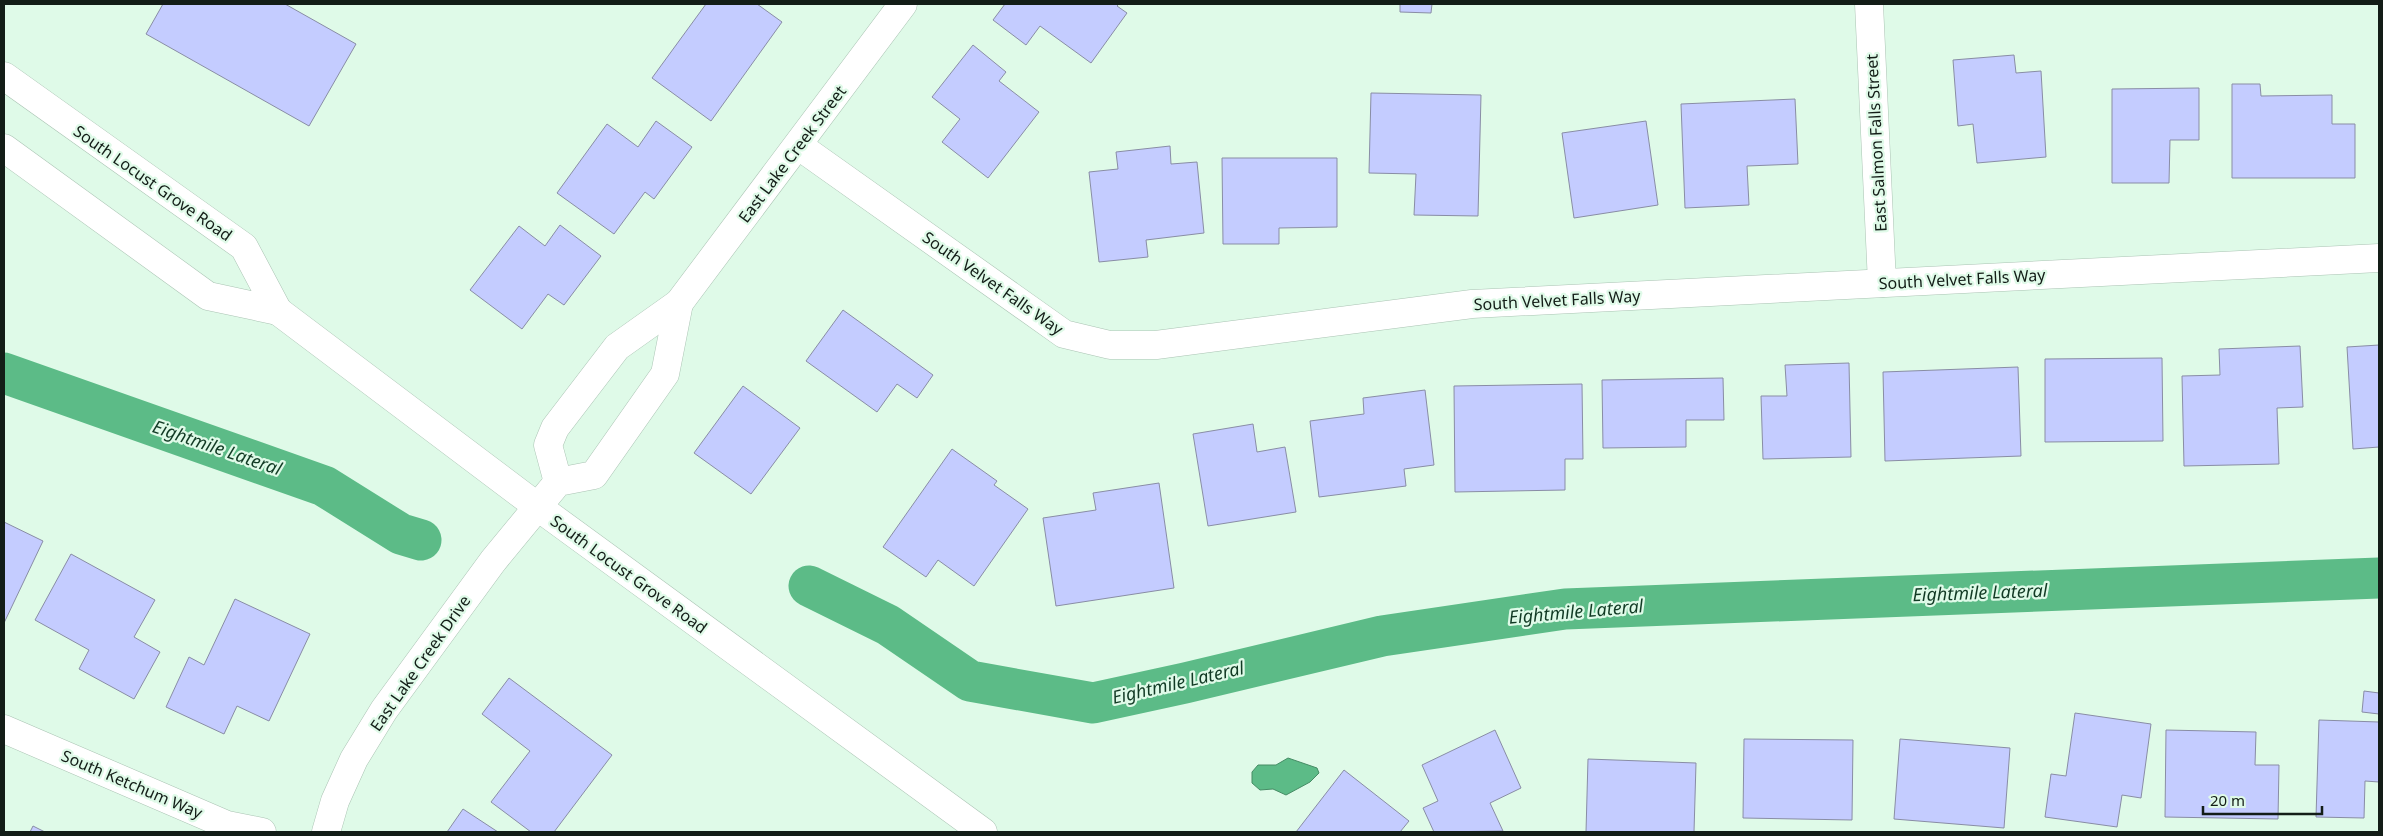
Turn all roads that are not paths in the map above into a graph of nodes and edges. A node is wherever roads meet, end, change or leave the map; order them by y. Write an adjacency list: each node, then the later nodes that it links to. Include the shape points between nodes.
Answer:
1 (903, 4): 4 (street, East Lake Creek Street)
2 (1869, 4): 7 (street, East Salmon Falls Street)
3 (4, 76): 9 (street, South Locust Grove Road, via 244,247)
4 (798, 146): 7 (street, South Velvet Falls Way, via 1064,334 1110,345 1156,345 1472,304); 8 (street, East Lake Creek Street)
5 (4, 148): 9 (street, South Locust Grove Road, via 208,296)
6 (2379, 258): 7 (street, South Velvet Falls Way)
7 (1882, 283)
8 (679, 303): 10 (street, East Lake Creek Street, via 665,374 594,475); 10 (street, East Lake Creek Street, via 618,347 555,428 548,445)
9 (278, 311): 11 (street, South Locust Grove Road)
10 (558, 482): 11 (street)
11 (538, 507): 14 (street, East Lake Creek Drive, via 493,561 384,710 354,759 335,800); 15 (street, South Locust Grove Road)
12 (4, 728): 13 (street, South Ketchum Way, via 227,825)
13 (262, 832)
14 (326, 832)
15 (983, 832)

